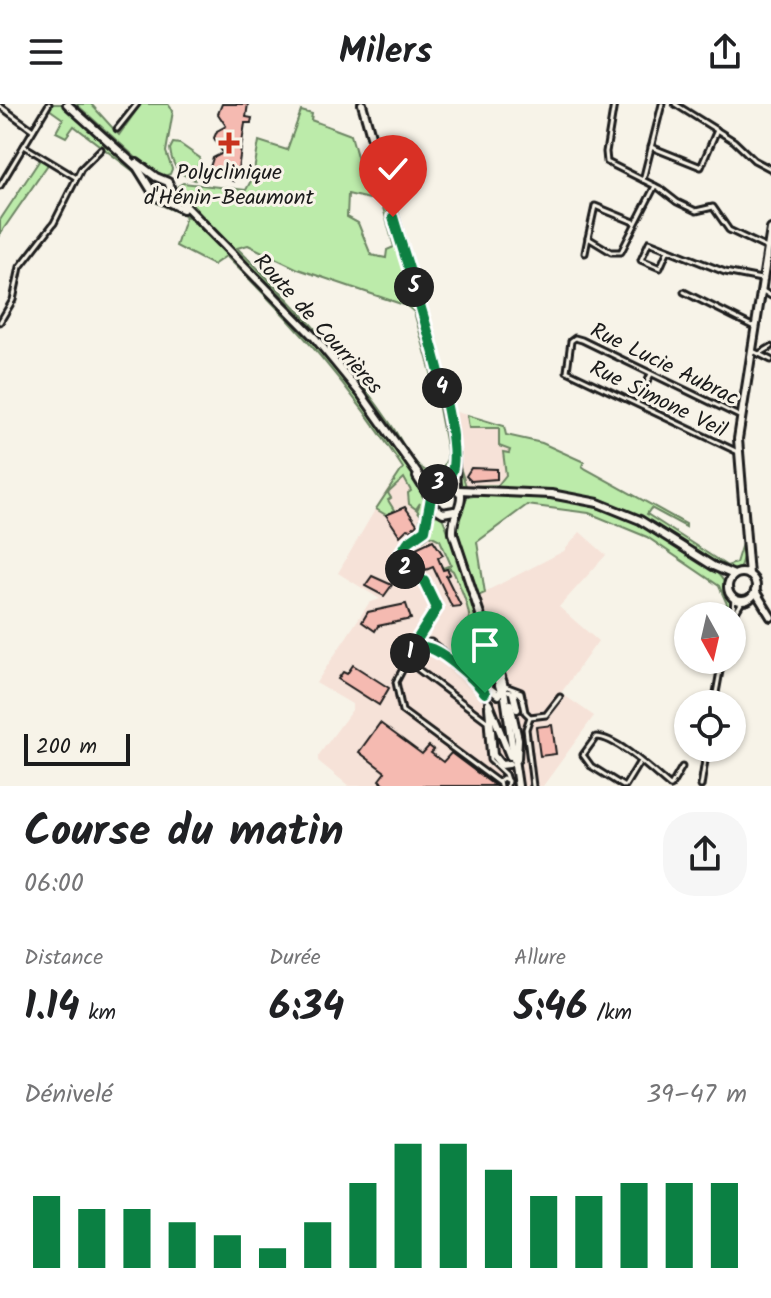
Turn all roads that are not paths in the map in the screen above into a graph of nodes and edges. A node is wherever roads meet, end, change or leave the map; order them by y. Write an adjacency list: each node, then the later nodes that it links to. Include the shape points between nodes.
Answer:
1 (49, 104): 10 (street)
2 (69, 104): 17 (street); 21 (street, via 137,167)
3 (137, 104): 9 (street)
4 (362, 104): 46 (street, via 439,375)
5 (614, 104): 18 (street, via 605,159)
6 (662, 104): 13 (street)
7 (675, 104): 11 (street)
8 (0, 106): 10 (street)
9 (117, 129)
10 (33, 130): 12 (street)
11 (717, 130): 13 (street, via 701,167); 15 (street)
12 (24, 146): 16 (street); 19 (street)
13 (651, 147): 18 (street)
14 (101, 149): 16 (street)
15 (771, 169)
16 (75, 177): 35 (street, via 54,223 20,267 13,300)
17 (160, 180): 21 (street); 22 (street, via 171,184)
18 (643, 180): 20 (street)
19 (0, 186)
20 (655, 186): 25 (street); 28 (street, via 696,211 713,207 729,230)
21 (152, 188): 23 (street)
22 (172, 192): 23 (street); 24 (street, Route de Courrières)
23 (163, 199): 24 (street, Route de Courrières)
24 (189, 212): 47 (street, Route de Courrières, via 315,338)
25 (634, 222): 27 (street, via 619,253); 27 (street, via 595,206)
26 (771, 229): 28 (street)
27 (588, 238): 30 (street)
28 (767, 248): 31 (street)
29 (668, 250): 29 (street, via 649,242 641,260 660,268); 31 (street, via 725,272)
30 (585, 253)
31 (761, 279): 32 (street)
32 (759, 290): 34 (street); 36 (street)
33 (684, 292): 36 (street)
34 (771, 296)
35 (0, 322)
36 (754, 327): 39 (street)
37 (575, 338): 42 (street, Rue Lucie Aubrac); 43 (street, Rue Simone Veil, via 567,371)
38 (771, 347): 40 (street)
39 (751, 350): 40 (street); 44 (street)
40 (759, 354): 41 (street)
41 (771, 360)
42 (651, 374): 43 (street); 44 (street, Rue Lucie Aubrac)
43 (636, 405): 45 (street, Rue Simone Veil)
44 (741, 417): 45 (street)
45 (738, 452): 57 (street)
46 (455, 460): 48 (street); 50 (street)
47 (412, 467): 49 (street, Route de Courrières, via 426,482); 53 (street, Route de Courrières)
48 (446, 482): 49 (street); 50 (street)
49 (438, 485): 53 (street)
50 (458, 488): 51 (street); 52 (street)
51 (484, 491): 52 (street); 58 (street, via 551,494 619,510)
52 (461, 500): 54 (street)
53 (431, 501): 55 (street); 56 (street)
54 (454, 511): 55 (street); 72 (street, via 458,551)
55 (441, 513): 56 (street); 69 (street)
56 (429, 518): 67 (street, via 396,560 426,584 437,608)
57 (746, 553): 59 (street); 60 (street)
58 (713, 566): 59 (street); 61 (street)
59 (736, 574): 60 (street); 61 (street)
60 (749, 575): 62 (street)
61 (728, 585): 63 (street)
62 (755, 591): 64 (street); 66 (street)
63 (734, 598): 64 (street); 65 (street)
64 (745, 600): 66 (street)
65 (734, 602)
66 (769, 615)
67 (416, 644): 68 (street); 71 (street, via 431,642)
68 (408, 654): 70 (street); 70 (street, via 404,658)
69 (492, 661): 71 (street, via 489,677); 72 (street)
70 (410, 662): 74 (street, via 422,647 431,647 478,684); 82 (street, via 487,721 490,760); 83 (street, via 396,682 402,711)
71 (472, 674): 72 (street)
72 (506, 690): 76 (street, via 523,699); 77 (street, via 522,743); 84 (street)
73 (560, 697): 76 (street, via 546,715)
74 (489, 704): 80 (street, via 494,758); 84 (street)
75 (510, 704): 84 (street, via 518,742)
76 (530, 717): 85 (street, via 526,727)
77 (520, 756)
78 (704, 762): 88 (street)
79 (639, 763): 86 (street); 86 (street, via 601,736 586,750 586,762); 87 (street)
80 (509, 764)
81 (682, 767): 87 (street)
82 (507, 783): 83 (street, via 502,779)
83 (499, 784)
84 (518, 786)
85 (533, 786)
86 (624, 786)
87 (671, 786)
88 (701, 786)

